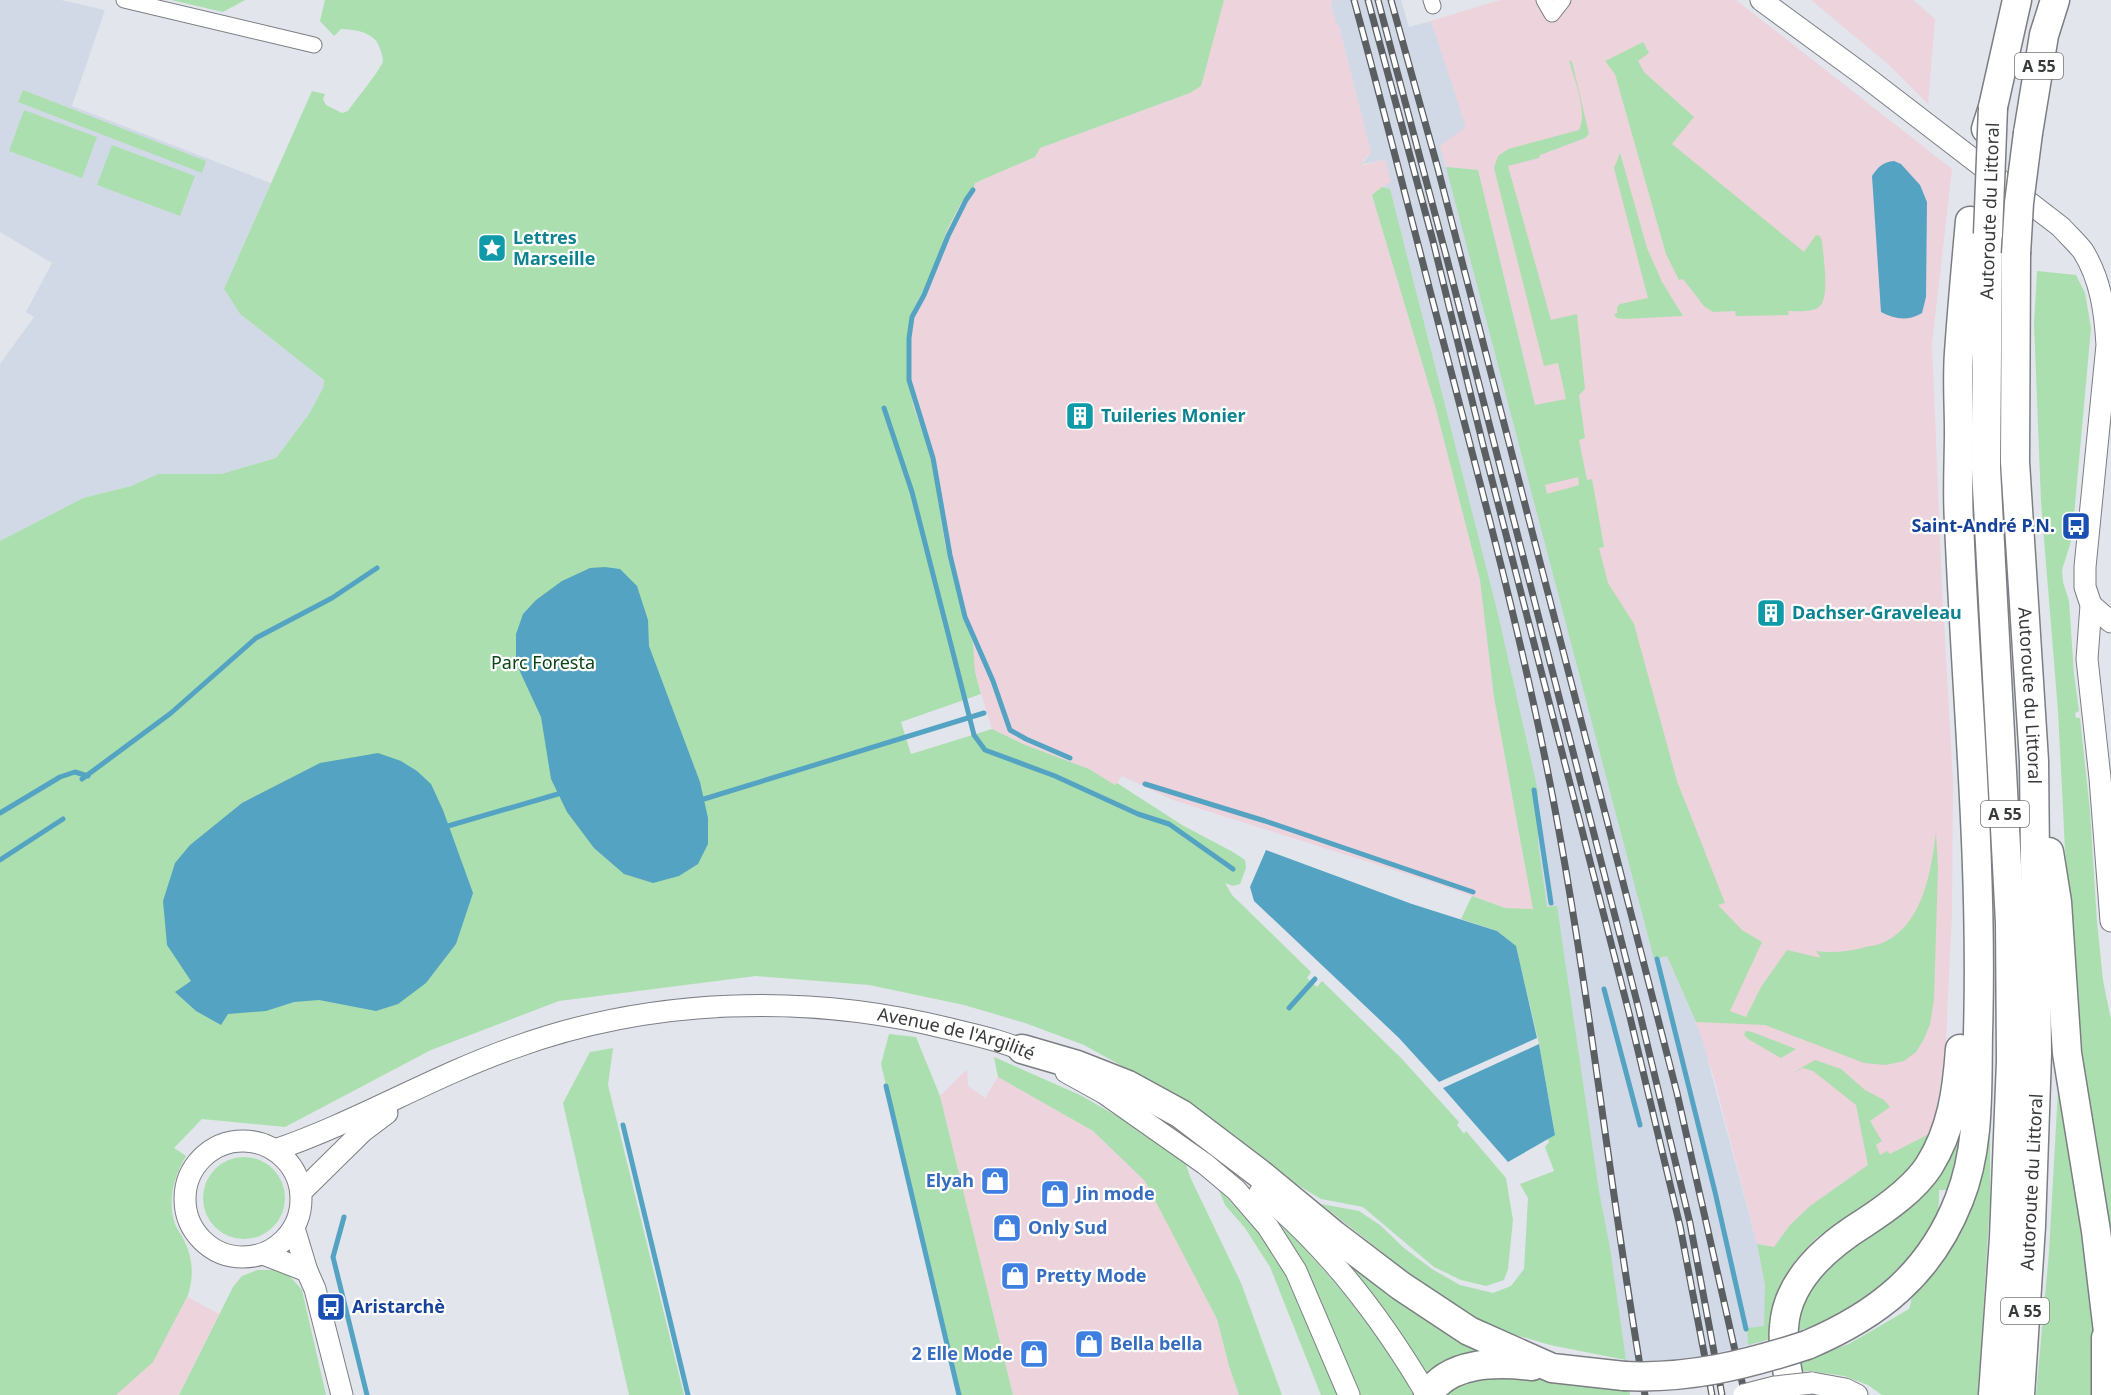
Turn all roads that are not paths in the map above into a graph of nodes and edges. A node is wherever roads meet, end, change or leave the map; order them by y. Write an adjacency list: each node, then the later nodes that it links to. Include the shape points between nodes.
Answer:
1 (124, 0): 8 (street)
2 (1544, 0): 3 (street, via 1552,14)
3 (1563, 0)
4 (1761, 0): 10 (street)
5 (1778, 0): 10 (street)
6 (2017, 0): 11 (highway, Autoroute du Littoral / A 55, bridge, via 1993,107)
7 (2055, 0): 14 (highway, Autoroute du Littoral / A 55, bridge, via 2044,35 2028,133 2016,255 2016,462)
8 (146, 2): 9 (street)
9 (314, 45)
10 (1862, 74): 12 (street, via 2061,227 2082,251 2097,280 2107,345 2085,567 2085,587)
11 (1979, 227): 15 (highway, via 1959,356 1959,518); 34 (highway, Autoroute du Littoral / A 55, via 1986,468 2010,935 2005,1214)
12 (2091, 605): 13 (street); 16 (street, via 2087,659)
13 (2111, 622)
14 (2034, 761): 25 (highway, via 2057,902 2067,1053); 35 (highway, Autoroute du Littoral / A 55, via 2037,1054)
15 (1976, 826): 27 (highway, bridge, via 1980,961 1976,1117 1970,1165 1959,1200 1935,1250 1912,1277 1873,1310 1807,1345 1743,1364 1659,1378); 28 (highway, via 1966,912 1958,1082 1947,1130 1928,1168 1906,1192 1838,1239 1796,1287 1784,1327 1787,1368)
16 (2111, 921)
17 (1022, 1049): 18 (street, Avenue de l'Argilité, via 926,1023 850,1009 716,1007 617,1018 558,1034 457,1070); 19 (street, Avenue de l'Argilité); 27 (highway, via 1128,1085 1181,1114 1401,1286 1469,1331)
18 (413, 1092): 20 (street, Avenue de l'Argilité, via 307,1140); 21 (street, Avenue de l'Argilité, via 363,1131)
19 (1104, 1093): 29 (street, via 1185,1138 1278,1207 1365,1303); 31 (street, Avenue de l'Argilité, via 1205,1164 1236,1190 1268,1227 1296,1271)
20 (275, 1150): 21 (street, via 288,1161); 23 (street, via 245,1141 211,1150 201,1158 186,1187 188,1218 207,1245 228,1256)
21 (301, 1192): 22 (street)
22 (294, 1228): 23 (street, via 286,1239); 24 (street)
23 (263, 1254): 24 (street)
24 (308, 1271): 30 (street)
25 (2106, 1306): 26 (highway); 36 (highway)
26 (2111, 1357)
27 (1552, 1368): 29 (highway, via 1506,1363 1475,1366 1452,1373)
28 (1802, 1389): 32 (street, bridge, via 1775,1387); 33 (street, via 1845,1389)
29 (1424, 1390)
30 (342, 1395)
31 (1349, 1395)
32 (1744, 1395)
33 (1857, 1395)
34 (1993, 1395)
35 (2020, 1395)
36 (2106, 1395)

